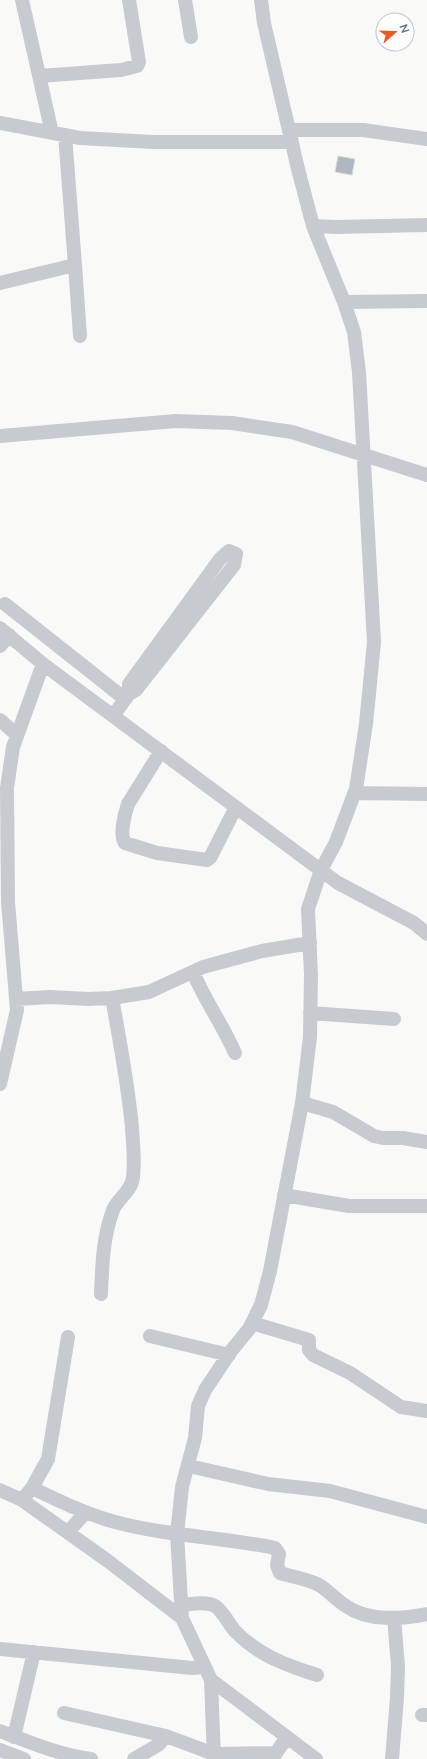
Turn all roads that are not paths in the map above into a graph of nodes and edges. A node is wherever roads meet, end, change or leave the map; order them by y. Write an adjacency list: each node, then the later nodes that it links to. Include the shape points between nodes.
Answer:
1 (22, 0): 6 (street)
2 (129, 0): 6 (street, via 138,66 121,70)
3 (189, 0): 5 (street)
4 (261, 0): 9 (street)
5 (191, 37)
6 (39, 76): 8 (street)
7 (0, 123): 8 (street)
8 (59, 134): 9 (street, via 80,138 153,142); 13 (street)
9 (290, 136): 10 (street, via 363,130); 12 (street)
10 (427, 139)
11 (427, 225): 12 (street)
12 (313, 226): 16 (street)
13 (75, 265): 14 (street); 17 (street)
14 (0, 283)
15 (427, 300): 16 (street)
16 (344, 302): 19 (street, via 354,332 359,372)
17 (80, 336)
18 (0, 436): 19 (street, via 176,421 232,423 292,432)
19 (363, 455): 20 (street); 30 (street, via 374,642 366,724)
20 (427, 475)
21 (5, 604): 25 (street)
22 (4, 631): 23 (street); 24 (street)
23 (0, 646)
24 (43, 664): 26 (street); 28 (street)
25 (127, 696): 25 (street, via 129,684 220,558 233,551 236,557 234,565 136,690); 26 (street)
26 (114, 716): 29 (street)
27 (0, 720): 28 (street)
28 (17, 734): 34 (street, via 12,747 7,788)
29 (161, 751): 32 (street); 32 (street, via 128,804 123,837 125,843 156,853 207,860)
30 (354, 794): 31 (street); 33 (street, via 336,842)
31 (427, 794)
32 (236, 807): 33 (street)
33 (321, 870): 35 (street, via 338,883 414,923); 36 (street, via 308,909)
34 (4, 901): 39 (street)
35 (427, 934)
36 (310, 943): 37 (street, via 233,958); 40 (street)
37 (193, 972): 38 (street, via 149,992); 42 (street)
38 (112, 998): 39 (street); 49 (street, via 130,1106 134,1167 129,1189 114,1208 110,1220)
39 (16, 999): 43 (street, via 16,1022)
40 (310, 1013): 41 (street); 45 (street, via 310,1037)
41 (394, 1019)
42 (235, 1053)
43 (3, 1058): 44 (street)
44 (0, 1084)
45 (302, 1103): 46 (street, via 333,1112 374,1136); 47 (street)
46 (427, 1142)
47 (284, 1195): 48 (street, via 349,1206); 50 (street, via 270,1271 261,1305)
48 (427, 1206)
49 (101, 1294)
50 (252, 1323): 53 (street); 54 (street, via 310,1340 309,1350 313,1355 350,1373 401,1407)
51 (150, 1336): 53 (street)
52 (68, 1337): 56 (street, via 48,1459)
53 (229, 1355): 55 (street, via 205,1390 198,1406)
54 (427, 1411)
55 (189, 1466): 60 (street, via 268,1484 330,1490); 62 (street, via 182,1487)
56 (32, 1488): 58 (street); 59 (street)
57 (0, 1490): 58 (street)
58 (22, 1500): 61 (street)
59 (86, 1512): 61 (street); 62 (street, via 114,1522)
60 (427, 1517)
61 (68, 1532): 63 (street)
62 (177, 1534): 63 (street); 65 (street, via 275,1548 279,1554 277,1565 280,1573 318,1585 345,1606 358,1612)
63 (182, 1612): 68 (street); 69 (street, via 202,1603 216,1607 237,1633 253,1647 289,1666)
64 (427, 1614): 65 (street)
65 (394, 1618): 83 (street, via 398,1690)
66 (0, 1649): 67 (street)
67 (34, 1652): 68 (street, via 192,1668); 74 (street)
68 (205, 1667): 70 (street)
69 (317, 1675)
70 (211, 1680): 75 (street); 77 (street)
71 (64, 1713): 73 (street)
72 (0, 1731): 74 (street)
73 (166, 1736): 77 (street); 81 (street, via 158,1745)
74 (14, 1737): 80 (street, via 39,1747)
75 (287, 1737): 78 (street); 82 (street)
76 (0, 1750): 79 (street)
77 (214, 1756): 78 (street)
78 (276, 1756)
79 (24, 1759)
80 (91, 1759)
81 (134, 1759)
82 (316, 1759)
83 (392, 1759)

